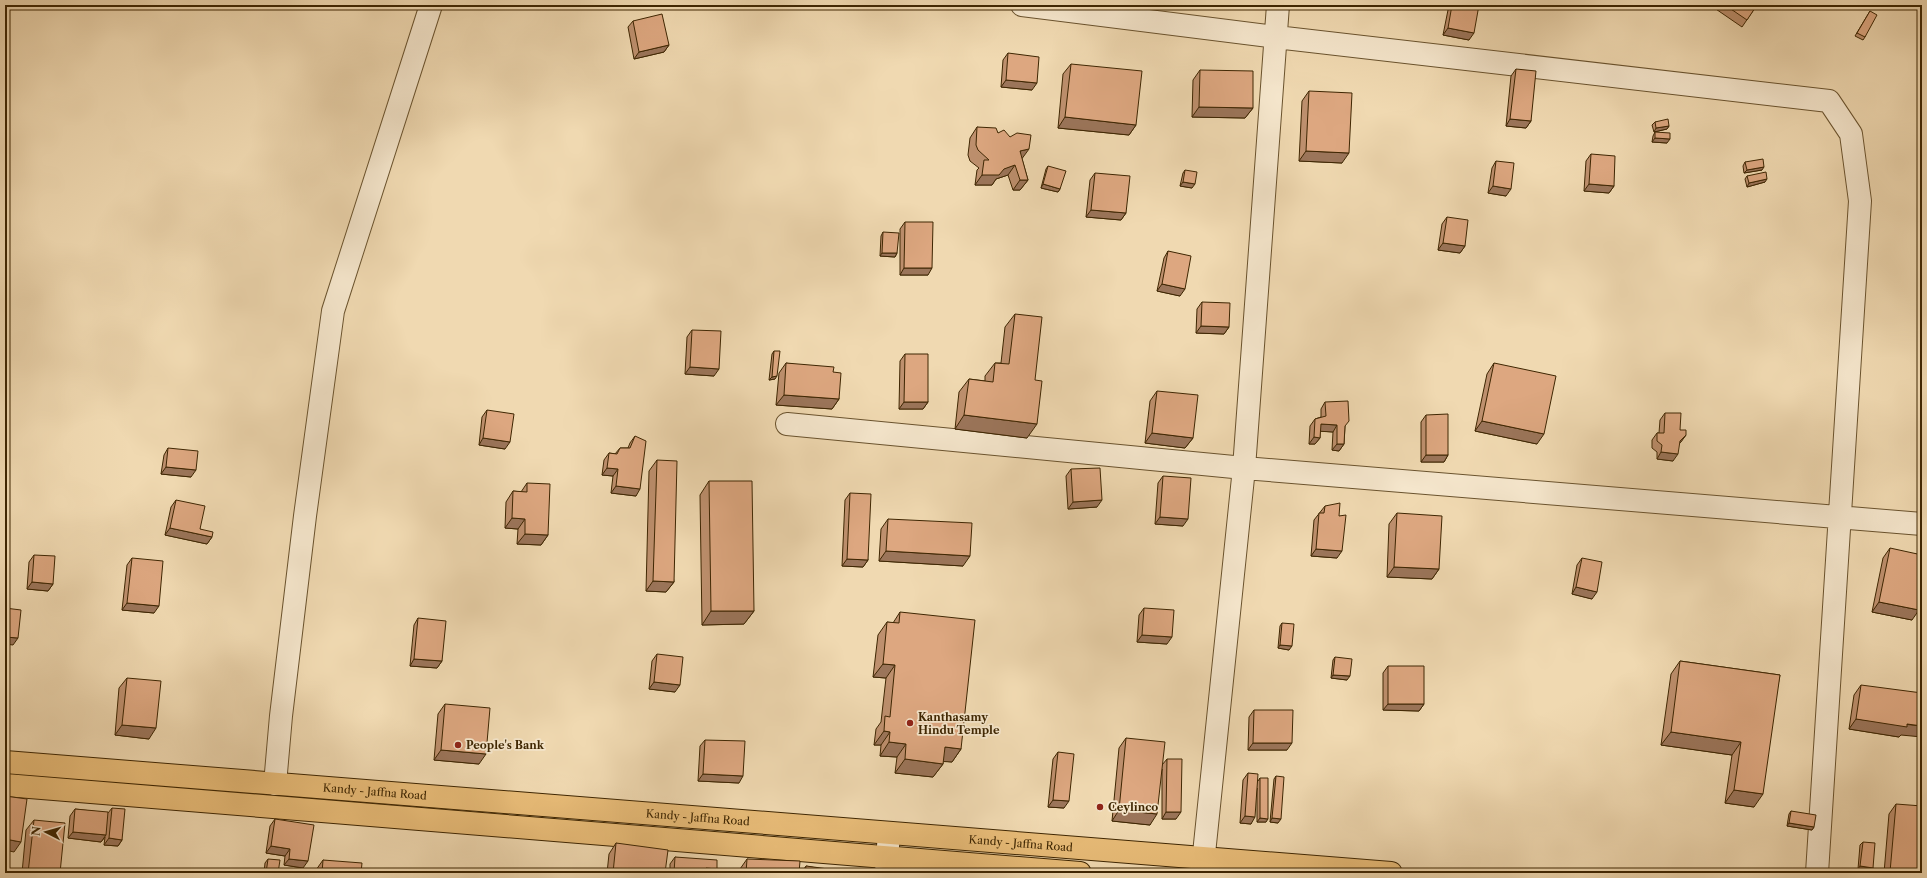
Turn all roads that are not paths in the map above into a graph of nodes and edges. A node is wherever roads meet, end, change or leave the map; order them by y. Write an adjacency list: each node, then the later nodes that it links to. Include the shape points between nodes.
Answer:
1 (431, 5): 10 (street, via 333,311 304,524)
2 (1022, 5): 4 (street)
3 (1278, 5): 4 (street)
4 (1276, 37): 6 (street); 7 (street, via 1829,101 1851,134 1860,201)
5 (787, 424): 6 (street)
6 (1244, 468): 7 (street); 14 (street)
7 (1840, 517): 8 (street); 17 (street)
8 (1922, 524)
9 (5, 762): 10 (highway, Kandy - Jaffna Road)
10 (275, 784): 12 (highway, Kandy - Jaffna Road)
11 (5, 785): 13 (highway)
12 (888, 834): 13 (street); 14 (highway, Kandy - Jaffna Road)
13 (886, 865): 15 (highway)
14 (1203, 866): 16 (highway, Kandy - Jaffna Road)
15 (1080, 873)
16 (1391, 873)
17 (1817, 873)

